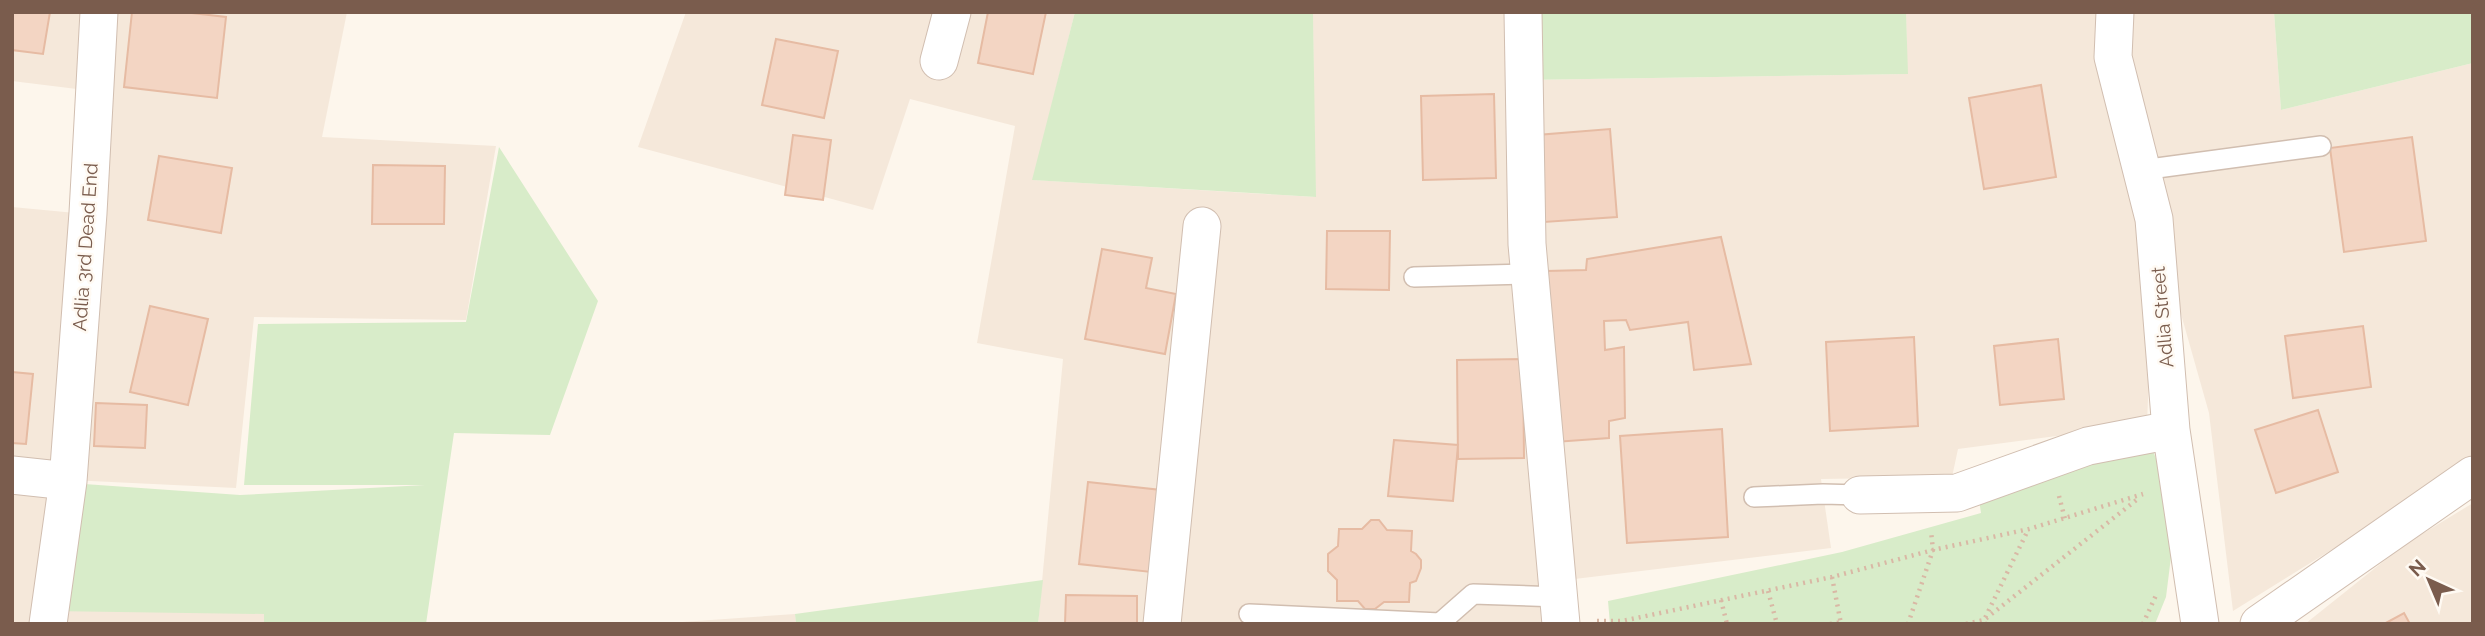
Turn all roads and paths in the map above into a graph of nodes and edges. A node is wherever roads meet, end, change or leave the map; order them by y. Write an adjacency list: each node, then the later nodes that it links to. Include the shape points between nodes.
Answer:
1 (99, 12): 14 (street, Adlia 3rd Dead End)
2 (952, 12): 5 (street)
3 (1523, 12): 9 (street)
4 (2115, 12): 7 (street, Adlia Street, via 2113,57)
5 (939, 61)
6 (2321, 146): 7 (lane)
7 (2141, 170): 11 (street, Adlia Street, via 2154,219)
8 (1202, 226): 31 (street)
9 (1530, 274): 10 (lane); 26 (street)
10 (1414, 277)
11 (2171, 430): 16 (street, via 2088,446 1957,493); 37 (street, Adlia Street)
12 (12, 475): 14 (street)
13 (2473, 475): 38 (street)
14 (68, 481): 30 (street, Adlia 3rd Dead End)
15 (2154, 492): 17 (path)
16 (1926, 493): 18 (street); 21 (path)
17 (2144, 494): 20 (path); 28 (path)
18 (1860, 495): 19 (lane)
19 (1754, 497)
20 (2029, 530): 21 (path); 28 (path)
21 (1933, 550): 22 (path); 35 (path)
22 (1832, 577): 23 (path); 29 (path)
23 (1768, 590): 24 (path); 33 (path)
24 (1721, 600): 27 (path); 32 (path)
25 (1249, 614): 26 (lane, via 1440,623 1473,593)
26 (1560, 614): 27 (path)
27 (1623, 622)
28 (1985, 622): 36 (path)
29 (1841, 623): 34 (path)
30 (48, 624)
31 (1162, 624)
32 (1727, 624)
33 (1777, 624)
34 (1830, 624)
35 (1908, 624)
36 (1966, 624)
37 (2200, 624)
38 (2259, 624)

